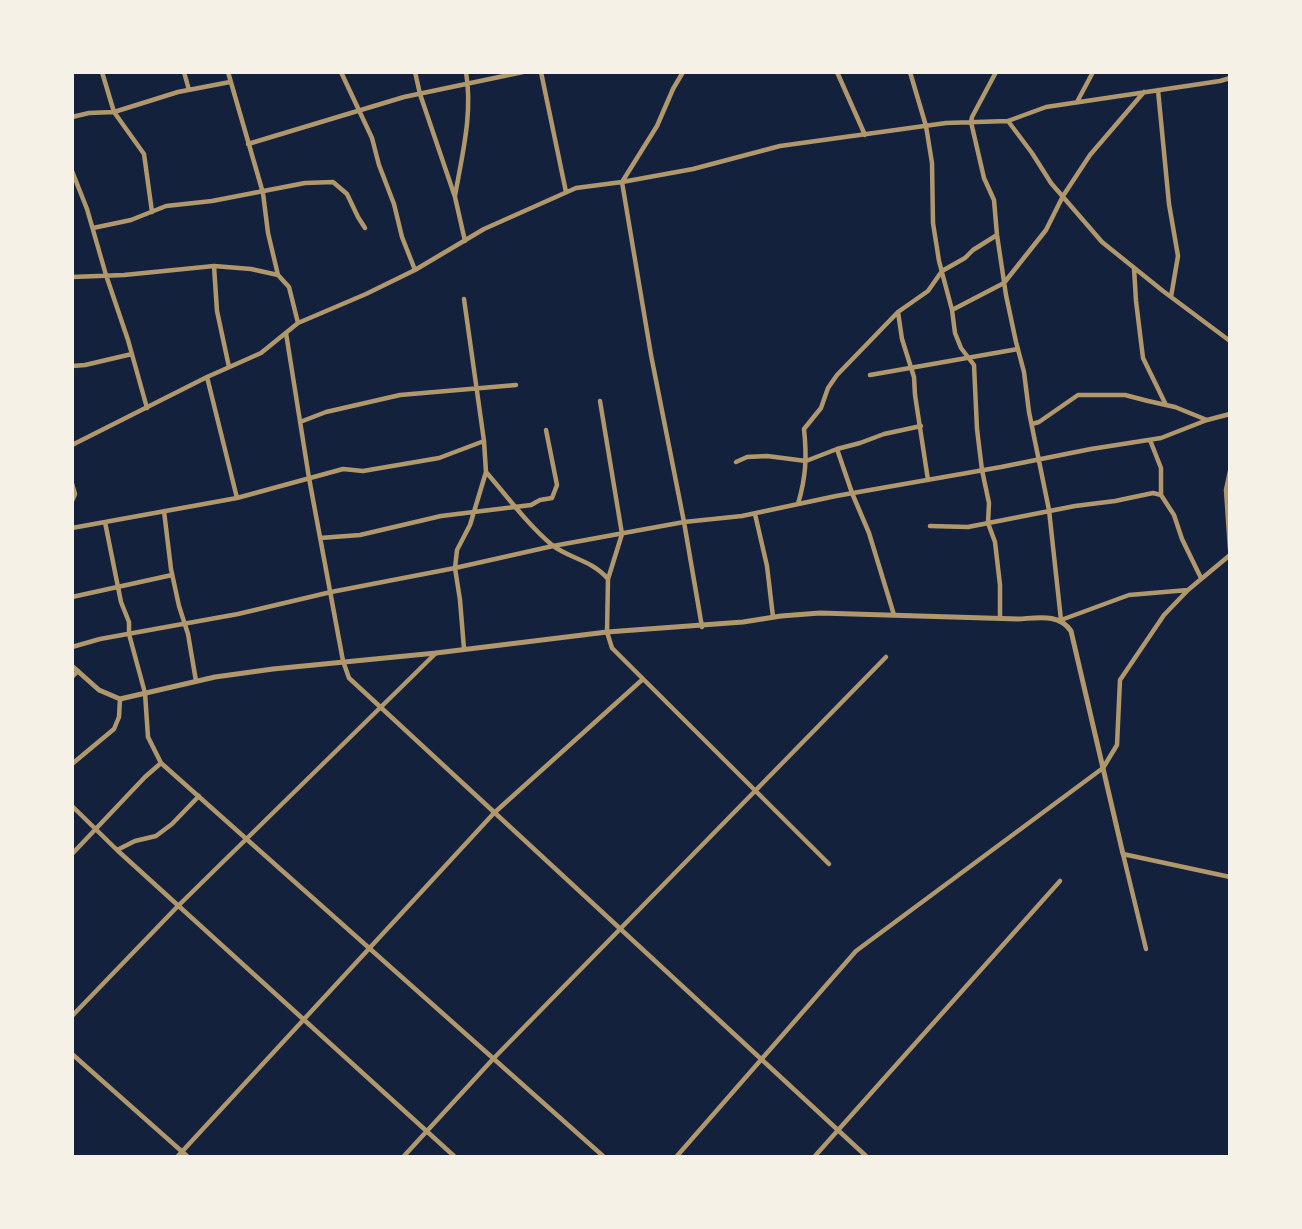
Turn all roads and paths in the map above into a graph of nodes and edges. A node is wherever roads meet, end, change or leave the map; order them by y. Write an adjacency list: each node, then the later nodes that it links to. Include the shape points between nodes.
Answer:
1 (102, 72): 23 (street)
2 (184, 72): 17 (street)
3 (228, 72): 15 (street)
4 (341, 72): 22 (street)
5 (415, 72): 20 (street)
6 (466, 72): 16 (street)
7 (523, 72): 16 (street)
8 (541, 72): 33 (street)
9 (683, 72): 31 (street, via 657,126)
10 (837, 72): 28 (street)
11 (910, 72): 27 (street)
12 (996, 72): 26 (street)
13 (1092, 72): 21 (street)
14 (1230, 78): 18 (street)
15 (230, 82): 17 (street); 29 (street)
16 (468, 84): 20 (street); 35 (street, via 467,131)
17 (188, 90): 23 (street)
18 (1158, 90): 19 (street); 49 (street, via 1169,204 1178,256)
19 (1144, 92): 21 (street); 34 (street, via 1090,155)
20 (420, 94): 22 (street); 35 (street)
21 (1077, 102): 25 (street, via 1046,107)
22 (358, 111): 29 (street); 43 (street, via 372,138)
23 (114, 112): 24 (street); 36 (street, via 144,154)
24 (72, 117)
25 (1008, 121): 26 (street); 34 (street)
26 (971, 122): 27 (street); 39 (street, via 984,178 994,200)
27 (926, 126): 28 (street); 44 (street, via 932,162 933,223)
28 (865, 135): 31 (street, via 780,146 693,169)
29 (248, 144): 32 (street)
30 (72, 171): 37 (street)
31 (622, 182): 33 (street); 99 (street, via 651,355)
32 (264, 192): 36 (street, via 166,206); 38 (street, via 305,183 334,182 347,194); 46 (street, via 268,233)
33 (566, 192): 40 (street)
34 (1063, 196): 42 (street, via 1102,242); 48 (street, via 1046,230)
35 (455, 197): 40 (street)
36 (152, 212): 37 (street)
37 (93, 228): 45 (street)
38 (365, 228)
39 (997, 235): 44 (street); 48 (street)
40 (465, 240): 43 (street)
41 (214, 266): 45 (street); 46 (street); 60 (street, via 217,311)
42 (1134, 268): 49 (street); 67 (street, via 1143,358)
43 (415, 270): 53 (street)
44 (942, 271): 51 (street); 52 (street, via 928,291)
45 (106, 275): 47 (street); 57 (street)
46 (278, 275): 53 (street, via 289,287)
47 (72, 277)
48 (1004, 283): 51 (street); 56 (street)
49 (1171, 297): 55 (street)
50 (464, 299): 65 (street)
51 (952, 310): 58 (street, via 955,333)
52 (898, 312): 61 (street); 80 (street, via 828,388 821,408 804,429)
53 (298, 322): 54 (street)
54 (286, 333): 60 (street, via 261,353); 71 (street)
55 (1230, 341)
56 (1018, 349): 58 (street); 72 (street)
57 (132, 354): 59 (street); 68 (street)
58 (968, 357): 61 (street); 82 (street, via 974,365)
59 (72, 366)
60 (230, 367): 63 (street)
61 (910, 367): 62 (street); 73 (street)
62 (870, 375)
63 (207, 377): 68 (street); 90 (street)
64 (516, 384): 65 (street)
65 (477, 388): 71 (street, via 400,395 326,412); 76 (street)
66 (600, 401): 103 (street)
67 (1166, 405): 70 (street); 72 (street, via 1125,395 1078,396)
68 (147, 408): 77 (street)
69 (1230, 414): 70 (street)
70 (1207, 420): 75 (street)
71 (300, 422): 85 (street)
72 (1032, 424): 79 (street)
73 (921, 426): 78 (street); 86 (street)
74 (546, 430): 93 (street, via 556,485 552,498 540,500 532,506)
75 (1150, 440): 79 (street); 89 (street, via 1161,468)
76 (484, 441): 84 (street); 85 (street, via 432,460 363,471 343,469)
77 (72, 445)
78 (837, 449): 80 (street); 88 (street)
79 (1039, 459): 82 (street); 94 (street)
80 (806, 461): 81 (street, via 767,456 747,457); 92 (street, via 805,482)
81 (736, 462)
82 (982, 470): 86 (street); 100 (street, via 989,503)
83 (1230, 471): 106 (street, via 1226,490)
84 (486, 472): 93 (street); 96 (street)
85 (309, 478): 90 (street); 104 (street)
86 (928, 480): 88 (street)
87 (72, 484): 91 (street, via 75,494)
88 (852, 493): 92 (street); 116 (street, via 869,533)
89 (1161, 495): 94 (street); 110 (street, via 1174,515)
90 (237, 498): 95 (street)
91 (72, 501)
92 (798, 504): 97 (street)
93 (516, 506): 96 (street); 105 (street)
94 (1048, 510): 100 (street); 119 (street)
95 (164, 511): 98 (street); 109 (street)
96 (474, 511): 104 (street, via 360,535); 108 (street, via 457,550)
97 (755, 514): 99 (street); 117 (street, via 767,566)
98 (105, 522): 102 (street); 112 (street)
99 (684, 522): 103 (street); 121 (street)
100 (988, 522): 101 (street, via 968,527); 118 (street, via 996,551)
101 (930, 526)
102 (72, 528)
103 (622, 534): 105 (street); 111 (street)
104 (320, 538): 114 (street)
105 (553, 546): 108 (street); 111 (street, via 602,572)
106 (1230, 549)
107 (1230, 555): 110 (street)
108 (456, 568): 114 (street); 125 (street)
109 (172, 575): 112 (street); 120 (street)
110 (1201, 578): 113 (street)
111 (608, 579): 122 (street)
112 (118, 588): 115 (street); 123 (street, via 129,622)
113 (1188, 590): 119 (street, via 1129,595); 139 (street, via 1164,615 1120,680 1117,745)
114 (331, 592): 120 (street); 128 (street)
115 (72, 598)
116 (894, 615): 117 (street, via 820,613); 118 (street)
117 (773, 617): 121 (street)
118 (1000, 618): 119 (street)
119 (1061, 620): 139 (street, via 1071,632)
120 (185, 625): 123 (street); 133 (street)
121 (702, 626): 122 (street)
122 (607, 632): 125 (street); 132 (street, via 612,648)
123 (129, 634): 124 (street); 134 (street)
124 (72, 647)
125 (464, 649): 126 (street)
126 (436, 653): 128 (street); 136 (street)
127 (886, 657): 140 (street)
128 (343, 661): 133 (street, via 233,674); 136 (street, via 349,678)
129 (72, 666): 130 (street)
130 (78, 671): 131 (street); 135 (street, via 99,690)
131 (72, 677)
132 (643, 679): 140 (street); 143 (street)
133 (196, 682): 134 (street)
134 (144, 694): 135 (street); 137 (street, via 148,737)
135 (120, 699): 138 (street, via 119,717 114,729)
136 (380, 707): 143 (street); 145 (street)
137 (161, 763): 141 (street); 144 (street)
138 (72, 764)
139 (1103, 768): 148 (street); 160 (street, via 856,951)
140 (755, 791): 149 (street); 153 (street)
141 (198, 796): 145 (street); 146 (street, via 156,836)
142 (72, 806): 144 (street)
143 (494, 813): 153 (street); 154 (street)
144 (95, 828): 146 (street); 147 (street)
145 (246, 839): 152 (street); 154 (street)
146 (117, 850): 152 (street)
147 (72, 854)
148 (1123, 854): 150 (street); 155 (street)
149 (829, 864)
150 (1230, 877)
151 (1060, 881): 161 (street)
152 (178, 906): 156 (street); 157 (street)
153 (620, 929): 159 (street); 160 (street)
154 (369, 948): 157 (street); 159 (street)
155 (1146, 949)
156 (72, 1016)
157 (304, 1020): 162 (street); 163 (street)
158 (72, 1054): 163 (street)
159 (493, 1059): 162 (street); 168 (street)
160 (761, 1060): 161 (street); 169 (street)
161 (838, 1131): 170 (street); 171 (street)
162 (427, 1132): 166 (street); 167 (street)
163 (182, 1152): 164 (street); 165 (street)
164 (178, 1156)
165 (187, 1156)
166 (404, 1156)
167 (454, 1156)
168 (602, 1156)
169 (677, 1156)
170 (815, 1156)
171 (866, 1156)

